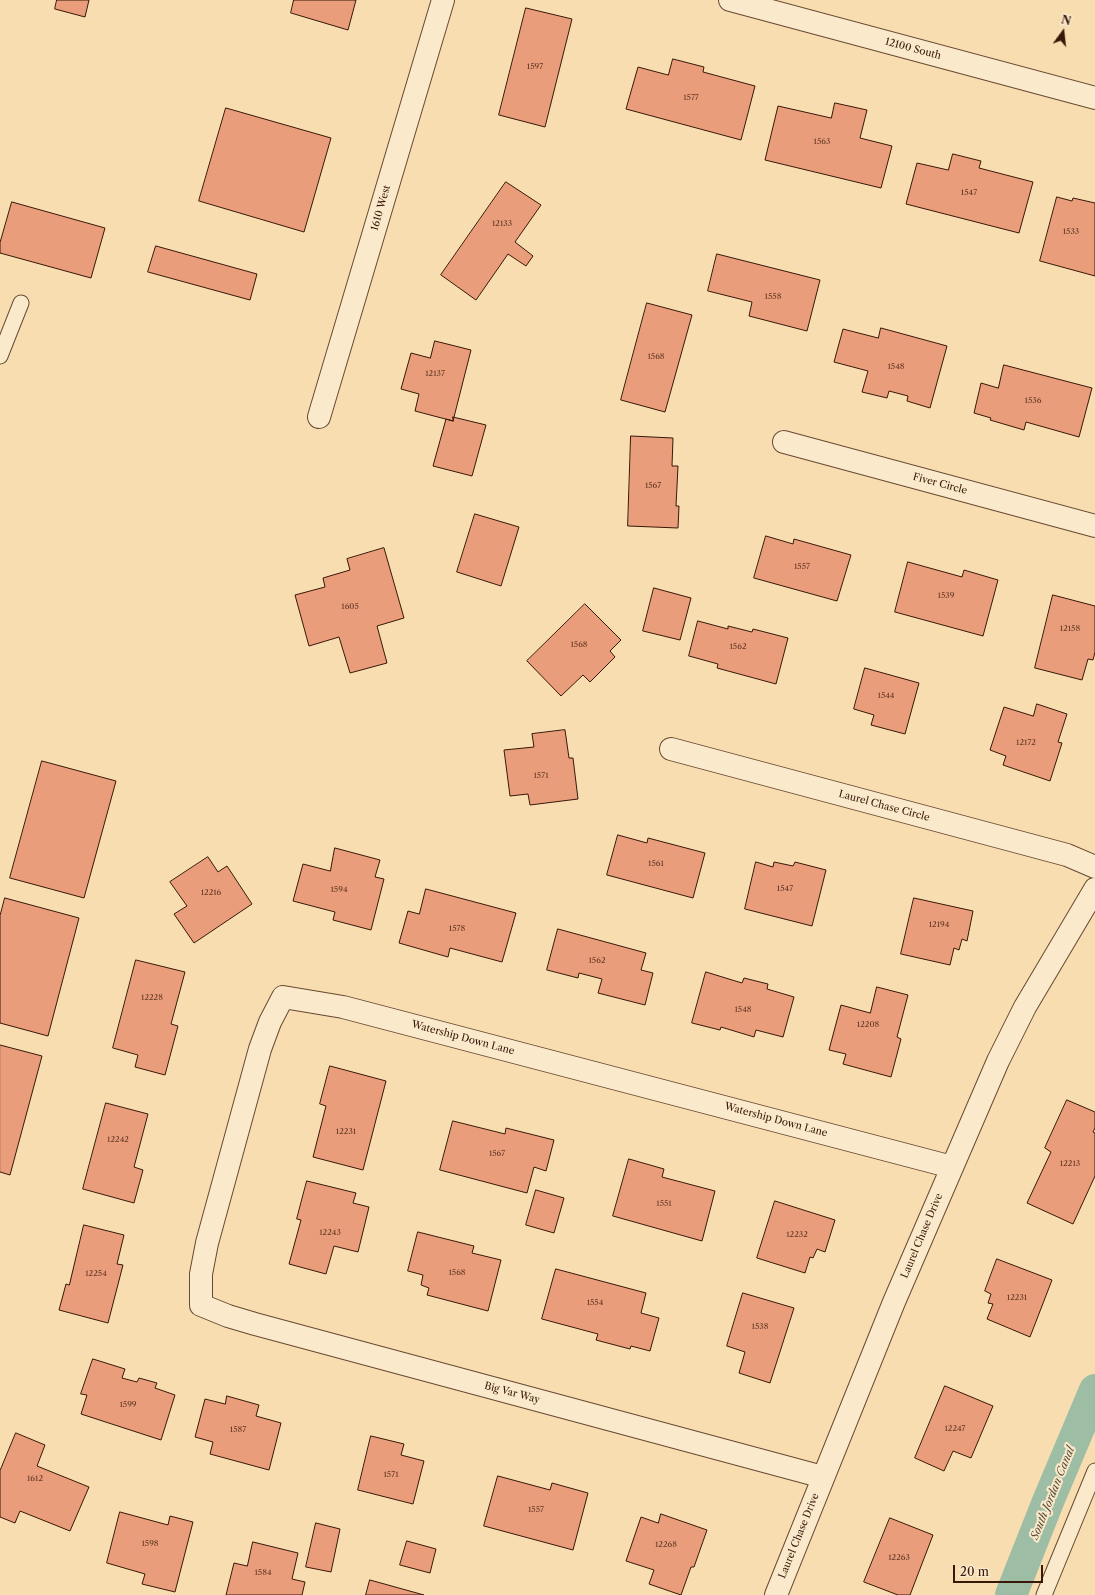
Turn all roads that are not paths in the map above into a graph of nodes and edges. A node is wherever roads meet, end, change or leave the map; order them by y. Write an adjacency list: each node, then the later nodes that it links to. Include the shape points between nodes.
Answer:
1 (443, 0): 6 (street, 1610 West)
2 (730, 0): 3 (street, 12100 South)
3 (1095, 98)
4 (21, 303): 5 (lane)
5 (0, 356)
6 (319, 417)
7 (784, 442): 8 (street, Fiver Circle)
8 (1095, 526)
9 (671, 749): 10 (street, Laurel Chase Circle, via 1067,855)
10 (1095, 866)
11 (1095, 889): 12 (street, Laurel Chase Drive, via 1025,1007 998,1061)
12 (952, 1167): 13 (street, Watership Down Lane, via 344,1007 283,997 260,1049 207,1243 201,1274); 15 (street, Laurel Chase Drive)
13 (201, 1305): 15 (street, Big Var Way, via 262,1326)
14 (1095, 1471): 17 (lane)
15 (824, 1477): 16 (street, Laurel Chase Drive)
16 (776, 1595)
17 (1044, 1595)

